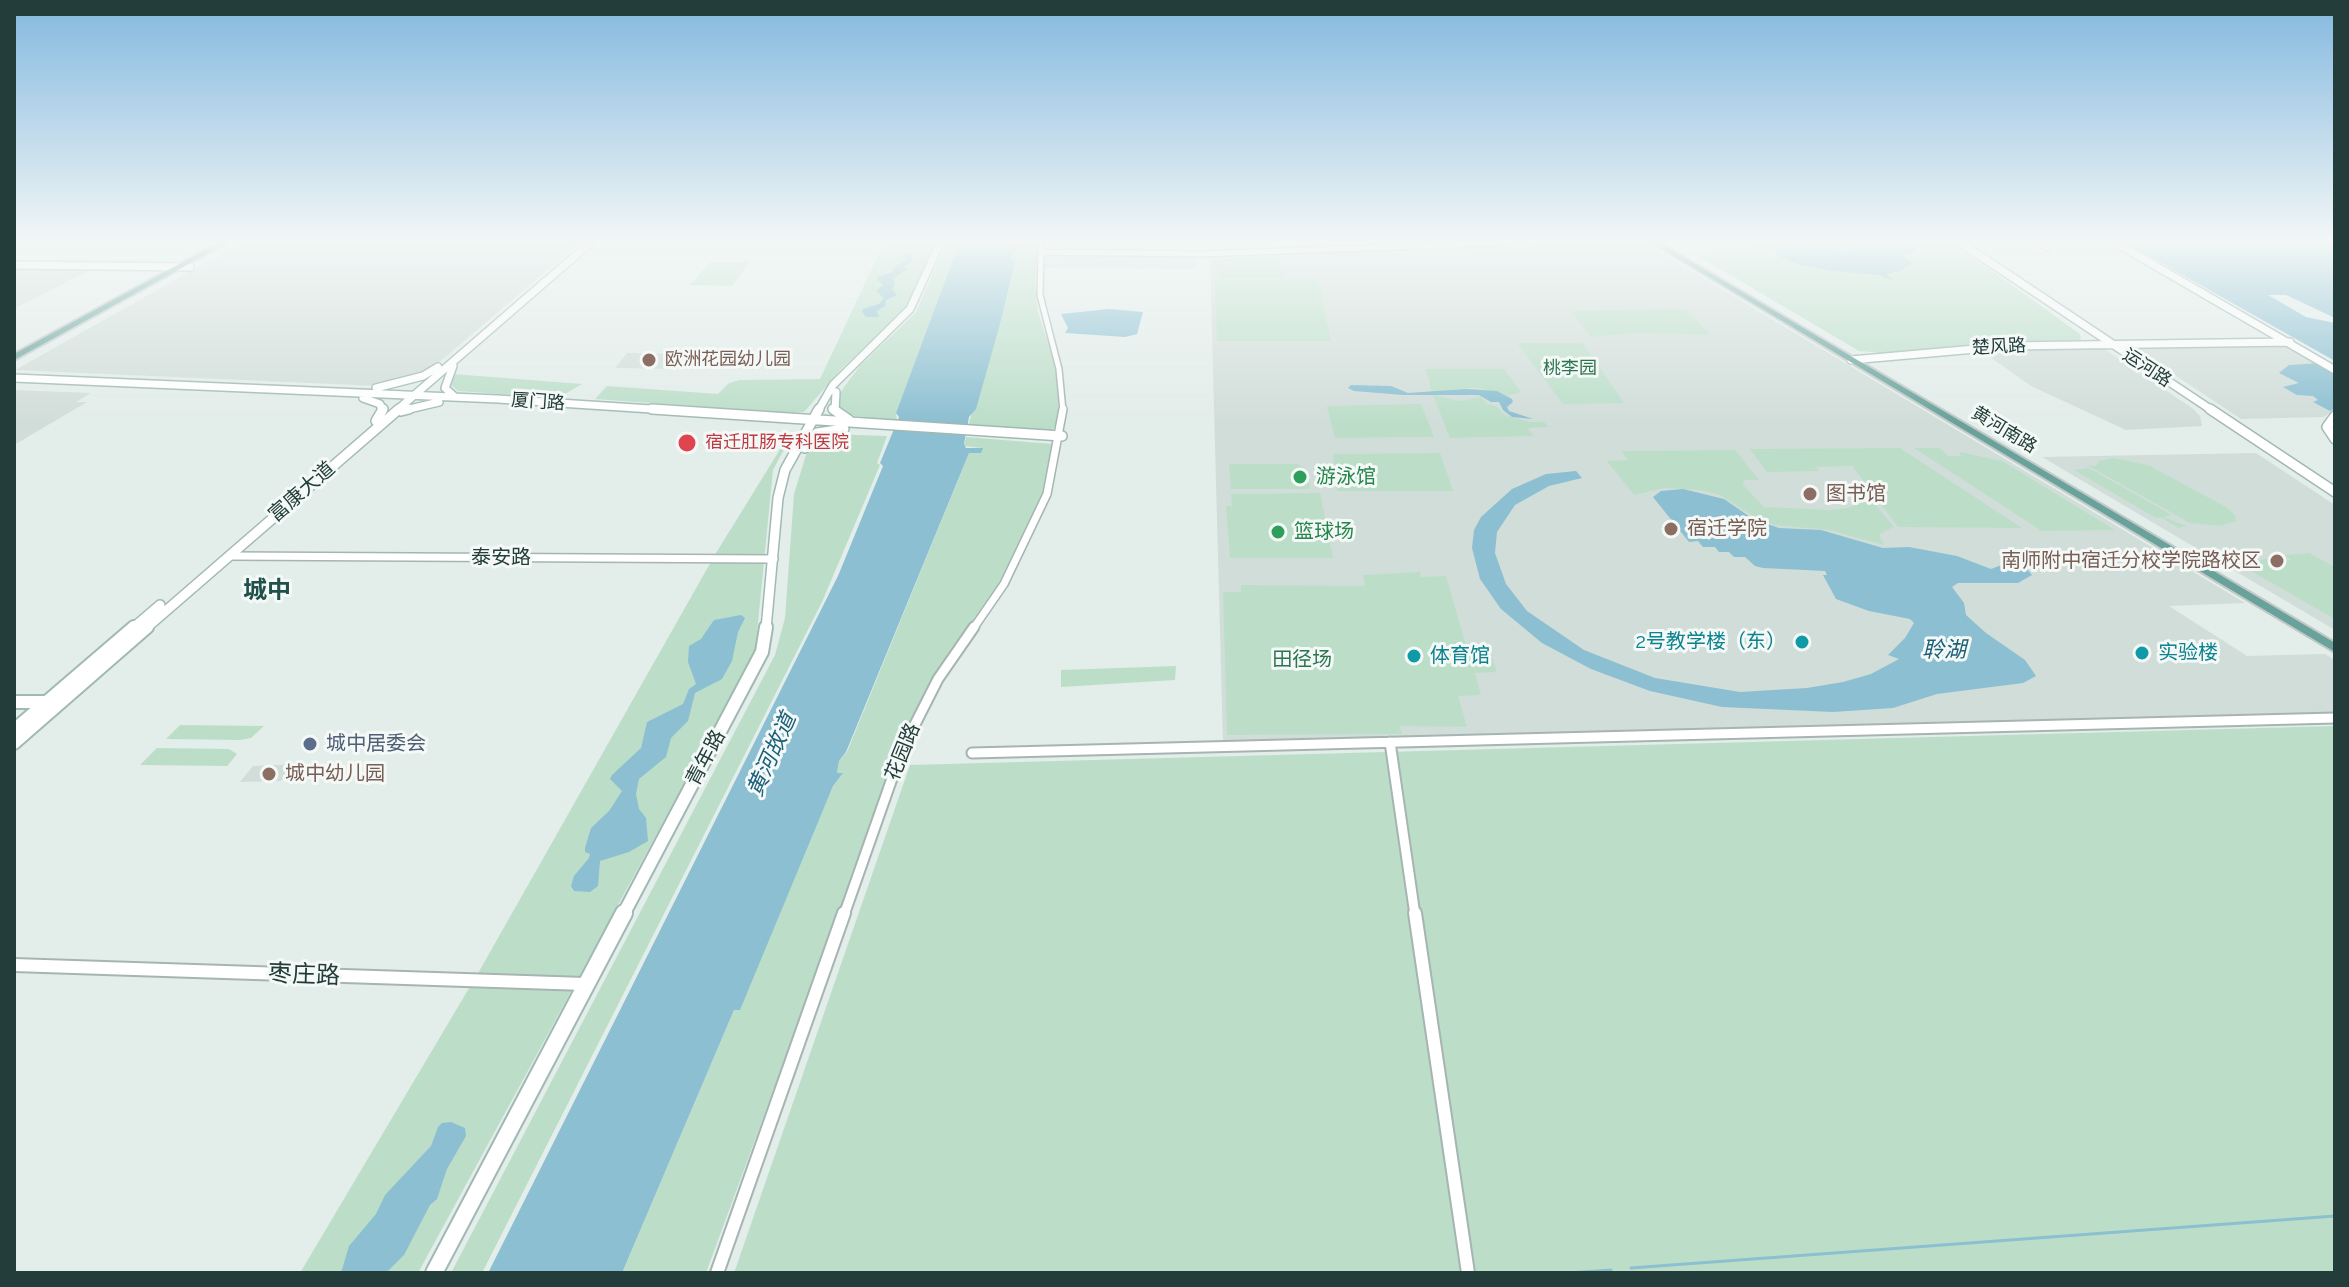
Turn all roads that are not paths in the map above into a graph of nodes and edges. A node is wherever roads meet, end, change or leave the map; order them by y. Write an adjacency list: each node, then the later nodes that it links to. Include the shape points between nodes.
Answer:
1 (108, 303): 13 (main road)
2 (114, 303): 15 (main road)
3 (515, 303): 14 (street, 富康大道)
4 (518, 303): 14 (street, 富康大道)
5 (918, 303): 19 (street, 青年路)
6 (1042, 303): 29 (street, 花园路, via 1063,397)
7 (1759, 303): 16 (main road, 黄河南路)
8 (1762, 303): 16 (main road, 黄河南路)
9 (2050, 303): 12 (street, 运河路)
10 (2222, 303): 11 (street)
11 (2290, 342): 12 (street, 楚风路); 17 (street)
12 (2109, 343): 16 (street, 楚风路); 32 (street, 运河路)
13 (14, 350)
14 (455, 356): 20 (street, via 423,376); 21 (street, 富康大道); 22 (street, via 445,383)
15 (14, 357)
16 (1855, 359): 35 (main road, 黄河南路); 36 (main road, 黄河南路)
17 (2335, 370)
18 (14, 380): 20 (street, 厦门路)
19 (833, 392): 24 (street, via 811,413); 26 (street, 青年路); 27 (street, via 832,407 838,416)
20 (348, 393): 21 (street, 厦门路); 25 (street, via 380,404)
21 (409, 397): 22 (street, 厦门路); 25 (street, 富康大道)
22 (452, 399): 24 (street, 厦门路); 25 (street, via 411,407)
23 (2335, 416): 30 (street, via 2327,427)
24 (767, 420): 26 (street, 厦门路); 31 (street, via 802,431)
25 (380, 422): 33 (street, 富康大道); 38 (street, 富康大道)
26 (815, 423): 27 (street, 厦门路); 28 (street, 厦门路); 31 (street, 青年路)
27 (876, 427): 28 (street, 厦门路); 29 (street, 厦门路)
28 (856, 428): 31 (street, via 817,433)
29 (1061, 439): 48 (street, 花园路, via 1047,494 1021,552 938,679 902,750)
30 (2335, 439)
31 (797, 454): 34 (street, 青年路, via 780,485); 45 (street, 青年路, via 786,486 769,647)
32 (2335, 492)
33 (228, 556): 34 (street, 泰安路); 38 (street, 富康大道)
34 (774, 559): 45 (street, 青年路, via 762,652)
35 (2335, 639)
36 (2335, 648)
37 (14, 705): 38 (street)
38 (50, 705): 40 (street, 富康大道); 42 (street, 富康大道)
39 (2335, 718): 41 (street)
40 (14, 730)
41 (1390, 742): 43 (street); 49 (street)
42 (14, 743)
43 (972, 753)
44 (14, 965): 45 (street, 枣庄路)
45 (591, 984): 46 (street, 青年路); 47 (street, 青年路)
46 (434, 1273)
47 (442, 1273)
48 (717, 1273)
49 (1468, 1273)

